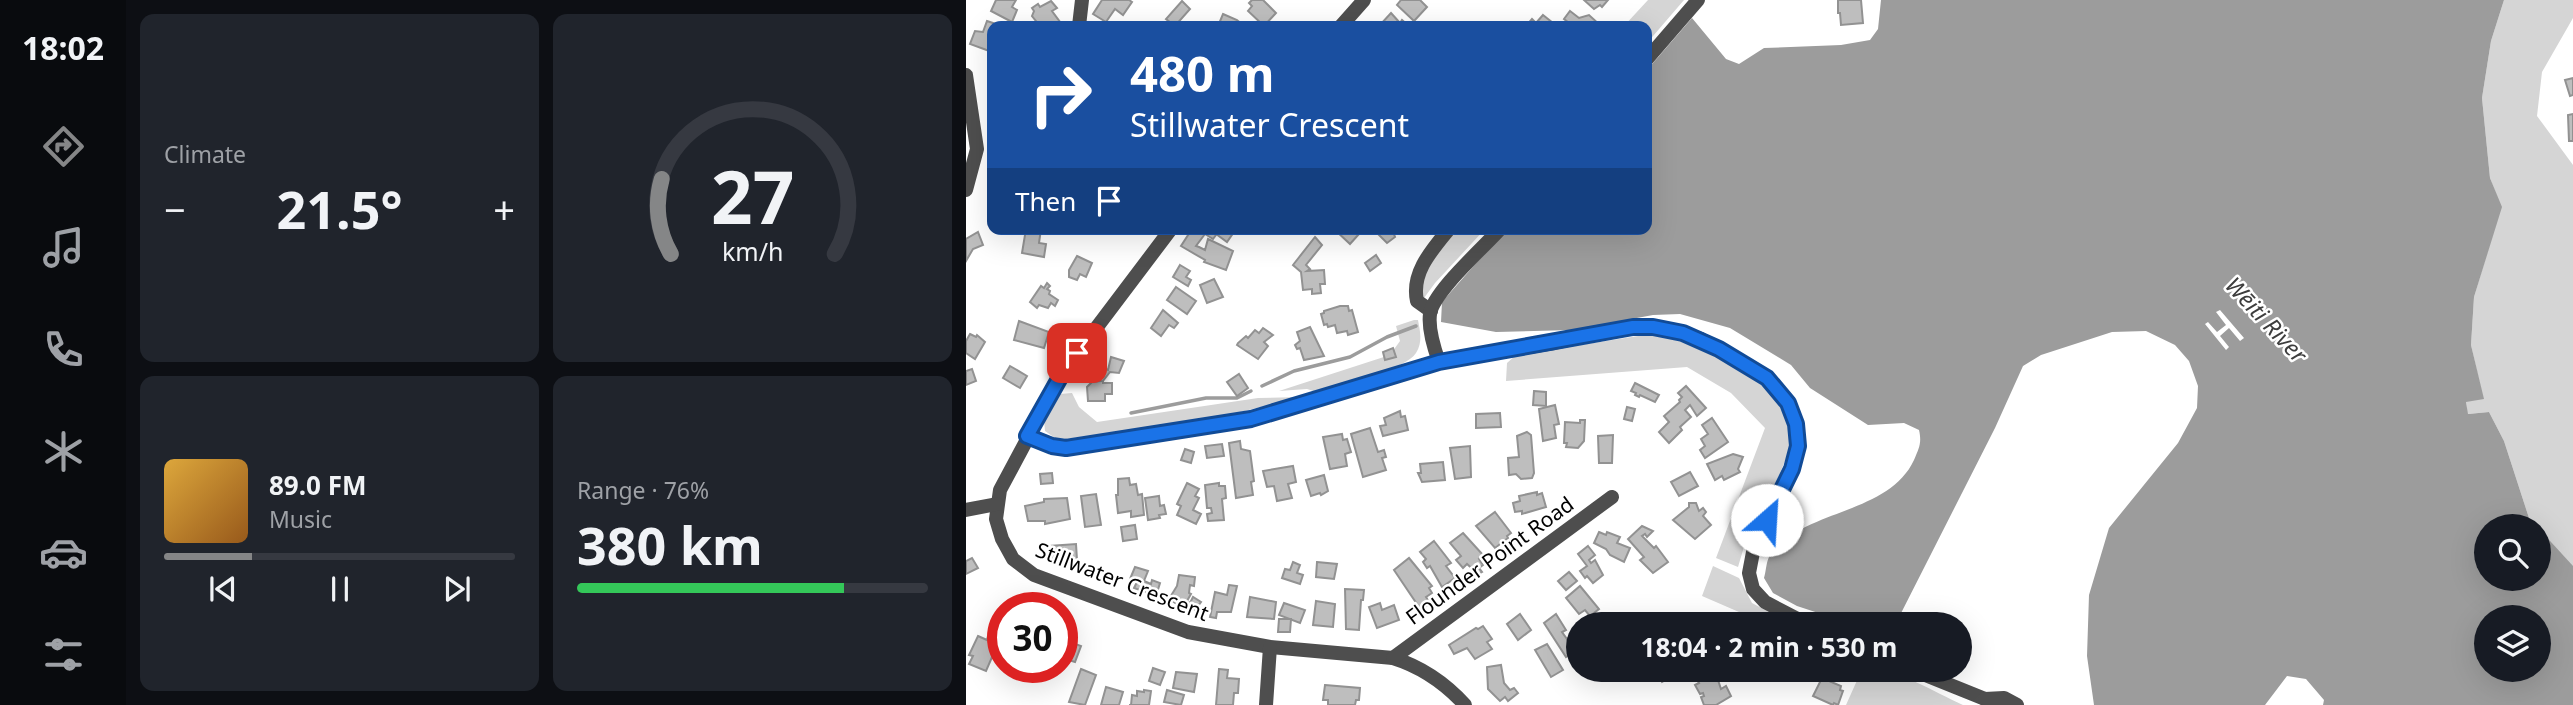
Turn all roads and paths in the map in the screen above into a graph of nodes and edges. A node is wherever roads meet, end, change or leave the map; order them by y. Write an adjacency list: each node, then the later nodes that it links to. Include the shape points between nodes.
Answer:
1 (1082, 0): 4 (street)
2 (1364, 0): 5 (street)
3 (1698, 0): 6 (street)
4 (1080, 21)
5 (1345, 21)
6 (1652, 53)
7 (966, 75): 8 (street, via 976,149)
8 (966, 190)
9 (1166, 235): 14 (street, Stillwater Crescent, via 1063,372)
10 (1445, 235): 12 (street, via 1416,278 1417,301)
11 (1494, 235): 12 (street, via 1443,291)
12 (1431, 311): 13 (street)
13 (1439, 362): 14 (street, via 1251,419 1066,448); 18 (street, via 1643,326 1701,339 1767,378 1792,412 1798,446 1792,469 1754,547 1750,583 1758,596)
14 (1027, 436): 16 (street, Stillwater Crescent)
15 (1612, 497): 20 (street, Flounder Point Road)
16 (997, 504): 17 (street); 19 (street, Stillwater Crescent, via 1002,539 1013,559 1034,575 1188,632)
17 (966, 510)
18 (1783, 612)
19 (1270, 646): 20 (street, Stillwater Crescent); 23 (street)
20 (1392, 658): 24 (street, Stillwater Crescent, via 1430,673)
21 (1941, 682): 22 (street)
22 (1988, 702): 25 (street, via 2004,698)
23 (1266, 705)
24 (1465, 705)
25 (2017, 705)

